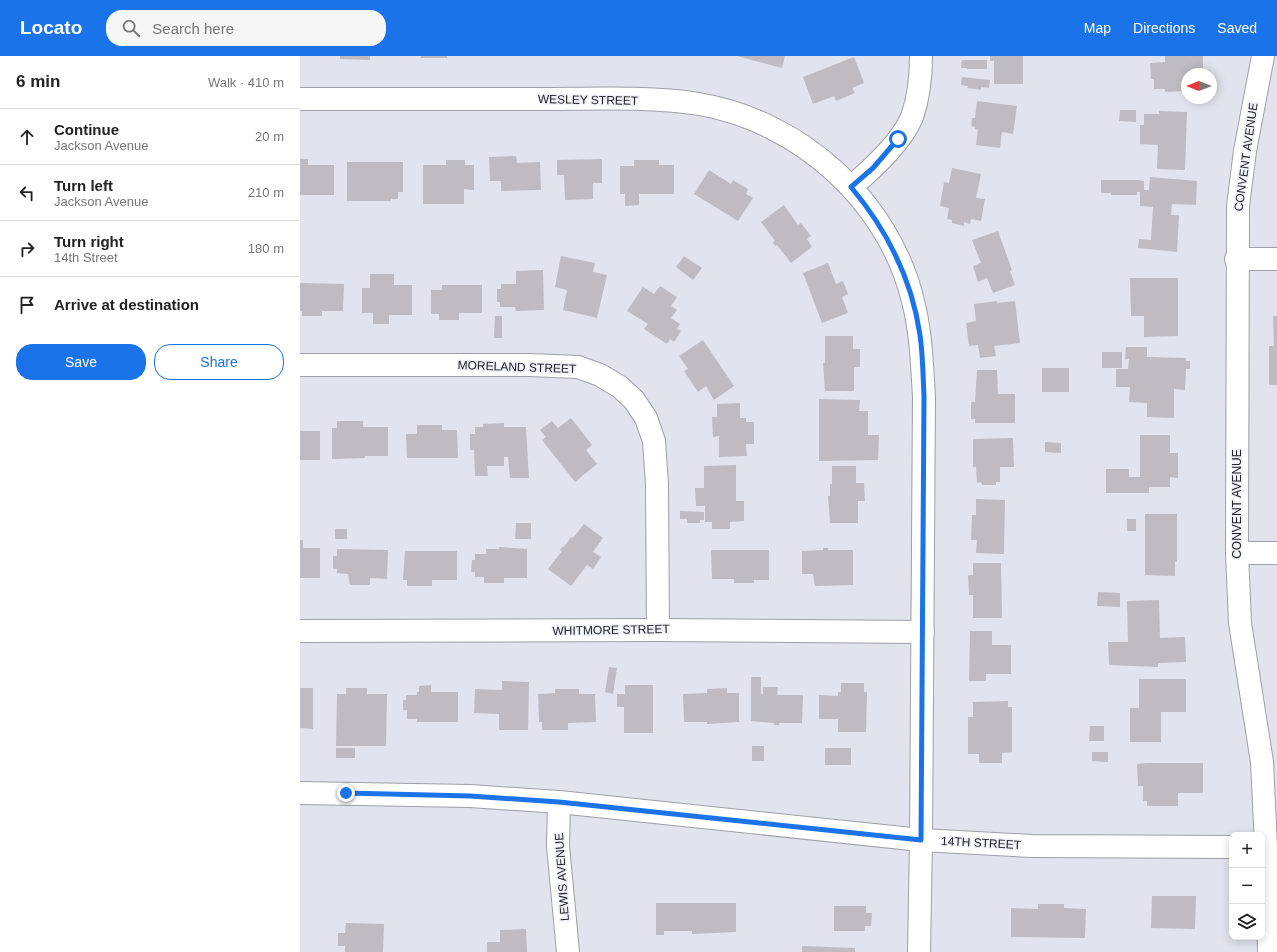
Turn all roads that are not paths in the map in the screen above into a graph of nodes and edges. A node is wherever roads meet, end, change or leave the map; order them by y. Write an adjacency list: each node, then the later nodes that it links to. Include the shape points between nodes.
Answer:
1 (921, 56): 4 (street, via 919,87 911,118 898,139 873,168)
2 (1263, 56): 5 (street, CONVENT AVENUE, via 1244,151)
3 (300, 99): 4 (street, WESLEY STREET, via 603,99 700,104 738,114 797,141)
4 (851, 187): 12 (street, WESLEY STREET, via 886,236 902,268 913,299 920,336 924,397)
5 (1236, 259): 6 (street); 8 (street, CONVENT AVENUE)
6 (1277, 259)
7 (300, 365): 10 (street, MORELAND STREET, via 578,367 600,375 620,387 634,400 646,418 654,441 657,484)
8 (1237, 553): 9 (street); 17 (street, CONVENT AVENUE, via 1240,623 1262,762)
9 (1277, 553)
10 (658, 630): 11 (street, WHITMORE STREET); 12 (street, WHITMORE STREET)
11 (300, 631)
12 (923, 632): 15 (street, WESLEY STREET)
13 (300, 793): 14 (street, 14TH STREET, via 470,796)
14 (559, 802): 15 (street, 14TH STREET); 18 (street, LEWIS AVENUE, via 558,846)
15 (921, 840): 16 (street, 14TH STREET, via 1032,846); 19 (street, WESLEY STREET)
16 (1229, 847)
17 (1268, 847): 20 (street, CONVENT AVENUE)
18 (568, 952)
19 (919, 952)
20 (1268, 952)

